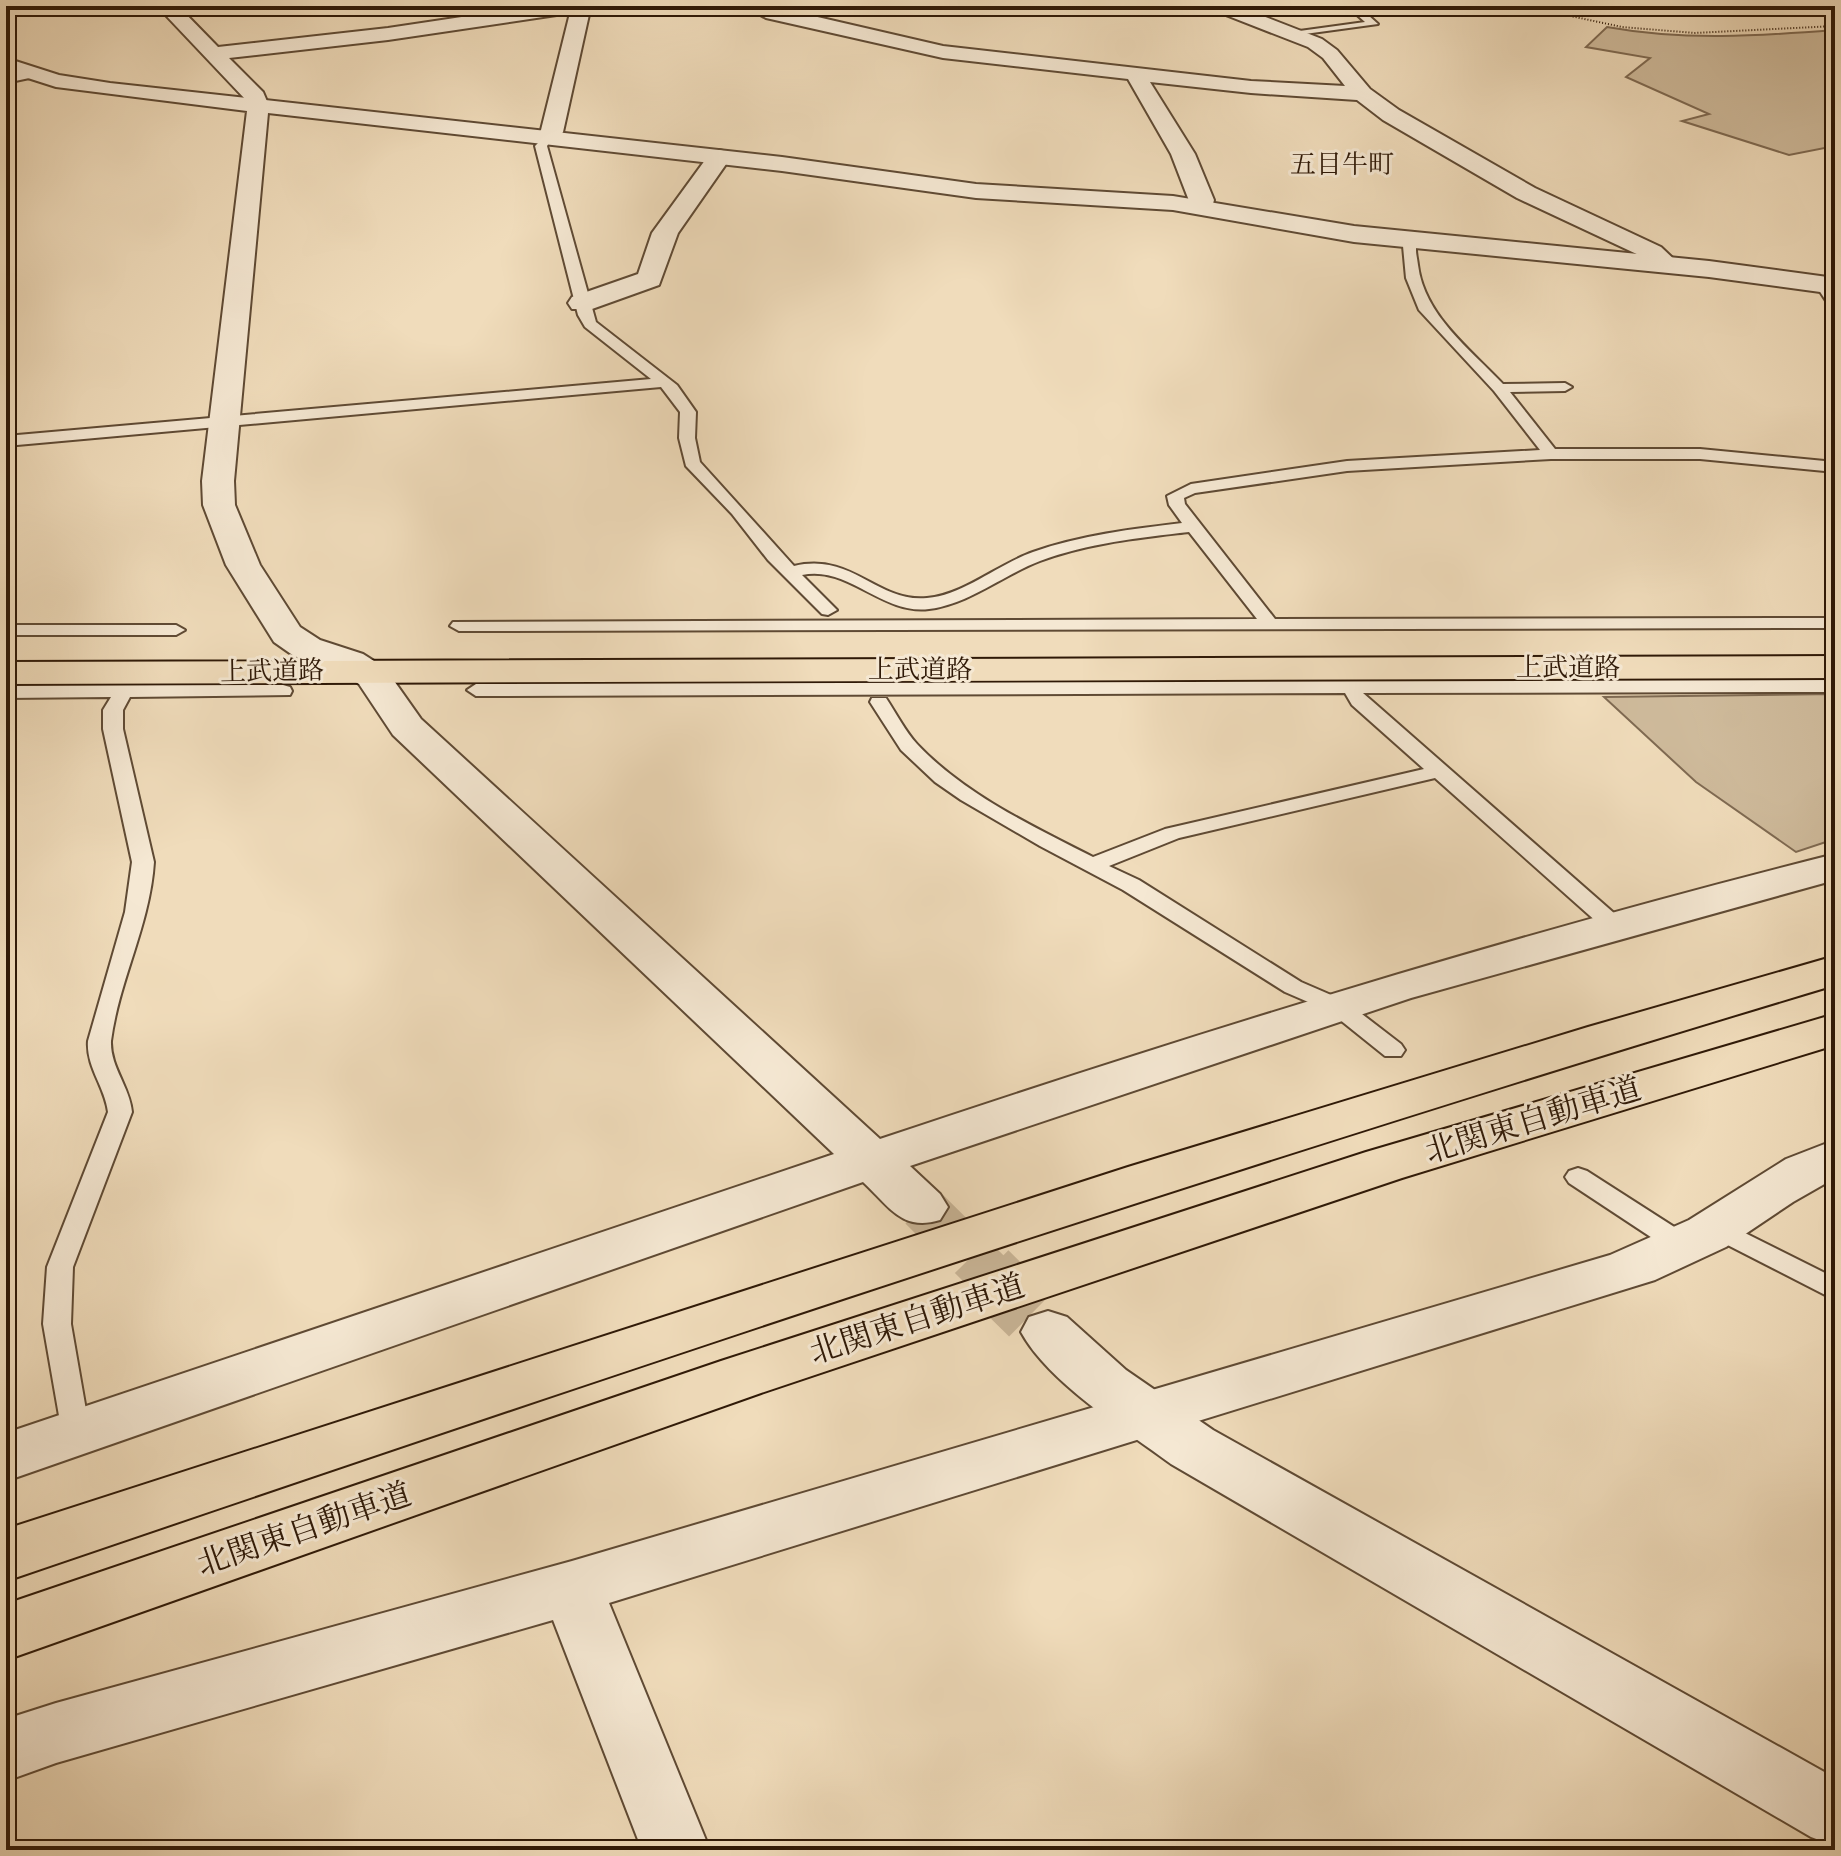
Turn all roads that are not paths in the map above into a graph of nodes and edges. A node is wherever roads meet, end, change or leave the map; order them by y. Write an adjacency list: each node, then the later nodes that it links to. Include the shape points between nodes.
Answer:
1 (167, 6): 8 (street)
2 (576, 6): 8 (street); 13 (street, via 580,10)
3 (754, 6): 9 (street, via 920,49)
4 (1268, 6): 6 (lane)
5 (1352, 6): 7 (lane, via 1373,24)
6 (1223, 8): 7 (street)
7 (1290, 33): 11 (street, via 1330,54)
8 (213, 54): 12 (street)
9 (1134, 72): 11 (street); 15 (street, via 1183,154)
10 (10, 76): 12 (street)
11 (1362, 94): 17 (street, via 1492,174 1652,252)
12 (258, 106): 13 (street); 23 (street)
13 (547, 137): 14 (street); 19 (lane, via 541,146)
14 (719, 157): 15 (street, via 989,192); 19 (street, via 665,233 650,279)
15 (1202, 206): 16 (street)
16 (1412, 241): 17 (street); 22 (lane, via 1413,278 1426,310)
17 (1666, 264): 18 (street)
18 (1831, 291)
19 (582, 303): 20 (lane, via 590,324)
20 (666, 382): 23 (lane); 28 (lane, via 688,412 692,463)
21 (1565, 387): 22 (lane)
22 (1499, 388): 25 (lane)
23 (223, 420): 24 (lane); 38 (street, via 219,505 243,565)
24 (6, 441)
25 (1551, 454): 26 (lane, via 1700,454); 27 (lane, via 1347,466 1191,489 1175,500)
26 (1835, 467)
27 (1194, 526): 28 (lane, via 1041,554 942,602 903,603 826,568); 30 (lane)
28 (792, 572): 29 (lane)
29 (828, 610)
30 (1267, 623): 35 (lane); 36 (lane)
31 (1835, 623): 35 (lane)
32 (459, 626): 36 (lane)
33 (6, 630): 34 (lane)
34 (176, 630)
35 (1633, 632): 36 (highway, 上武道路); 37 (highway, 上武道路)
36 (741, 634): 38 (highway, 上武道路)
37 (1835, 641)
38 (297, 643): 39 (highway, 上武道路); 41 (street)
39 (6, 645)
40 (1835, 667): 43 (highway, 上武道路)
41 (362, 670): 42 (highway, 上武道路); 44 (highway, 上武道路); 61 (street, via 379,683 407,727)
42 (6, 673)
43 (1790, 676): 44 (highway, 上武道路); 45 (lane); 46 (lane)
44 (940, 679): 46 (lane); 47 (lane)
45 (1835, 686)
46 (1351, 688): 52 (lane)
47 (476, 690)
48 (283, 691): 50 (lane)
49 (6, 692): 50 (lane)
50 (123, 692): 68 (lane, via 113,710 113,729 143,878 99,1049 120,1096 120,1112 60,1267 57,1324)
51 (879, 702): 53 (lane, via 896,732 942,778 998,815)
52 (1439, 771): 53 (lane, via 1172,833); 55 (lane)
53 (1095, 864): 57 (lane, via 1293,987)
54 (1835, 867): 55 (street)
55 (1615, 926): 57 (street)
56 (1835, 970): 70 (highway, 北関東自動車道, via 1342,1117)
57 (1337, 1006): 59 (lane); 61 (street)
58 (1835, 1029): 72 (highway, 北関東自動車道, via 1384,1165)
59 (1393, 1050)
60 (1835, 1158): 64 (street, via 1793,1176)
61 (871, 1160): 63 (street); 68 (street)
62 (1578, 1177): 64 (lane)
63 (922, 1207)
64 (1701, 1237): 65 (lane); 67 (street, via 1624,1271)
65 (1835, 1290)
66 (1048, 1332): 67 (street)
67 (1144, 1413): 71 (street); 74 (street, via 1192,1447)
68 (76, 1433): 69 (street)
69 (6, 1457)
70 (6, 1555)
71 (572, 1588): 73 (street); 75 (street)
72 (6, 1632)
73 (6, 1750)
74 (1835, 1814)
75 (676, 1850)

